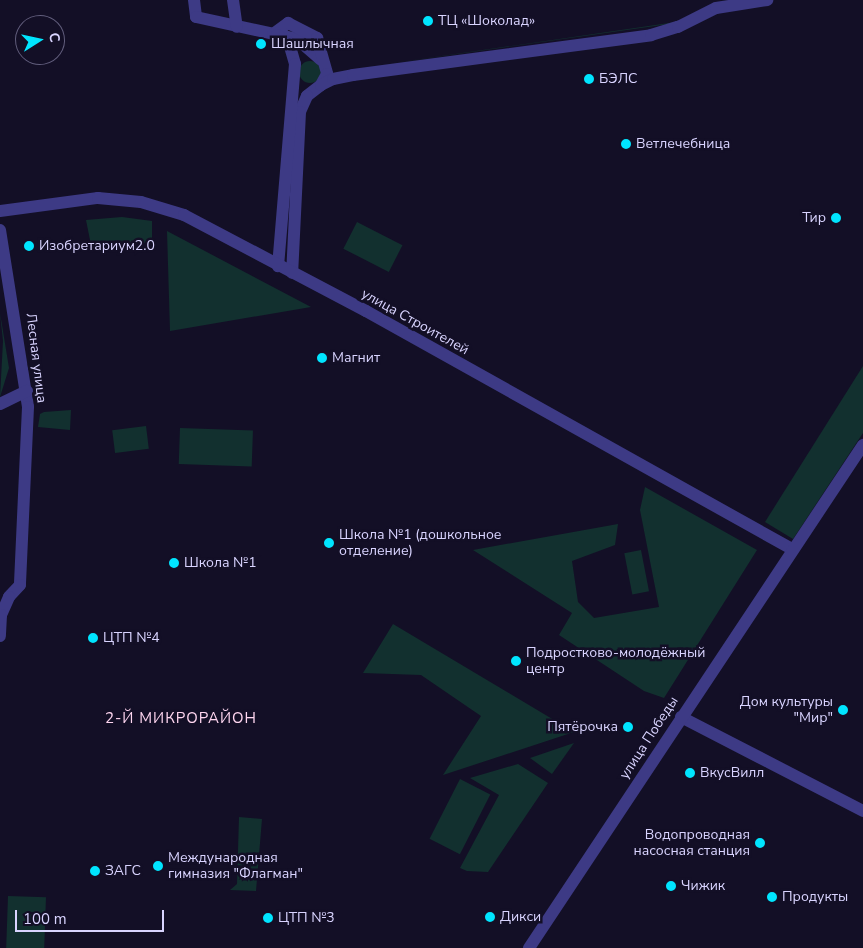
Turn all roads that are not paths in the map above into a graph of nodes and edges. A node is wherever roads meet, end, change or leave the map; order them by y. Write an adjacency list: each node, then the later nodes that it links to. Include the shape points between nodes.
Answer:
1 (194, 0): 4 (street, via 196,17)
2 (233, 0): 4 (street)
3 (767, 0): 8 (street, via 716,8 651,36 353,75)
4 (237, 27): 5 (street)
5 (275, 34): 6 (street, via 302,41); 7 (street, via 292,48)
6 (323, 62): 7 (street, via 305,57); 8 (street, via 327,74)
7 (294, 71): 8 (street, via 303,87); 11 (street)
8 (318, 86): 12 (street, via 307,96 300,112)
9 (0, 211): 11 (street, улица Строителей, via 98,198 142,202 184,216)
10 (0, 230): 13 (street, Лесная улица)
11 (278, 266): 12 (street, улица Строителей)
12 (292, 273): 16 (street, улица Строителей)
13 (27, 391): 14 (street); 17 (street, Лесная улица, via 20,585)
14 (0, 404)
15 (863, 445): 16 (street, улица Победы)
16 (792, 550): 19 (street, улица Победы)
17 (4, 600): 18 (street, Лесная улица)
18 (0, 636)
19 (681, 716): 20 (street); 21 (street, улица Победы)
20 (863, 811)
21 (529, 948)

